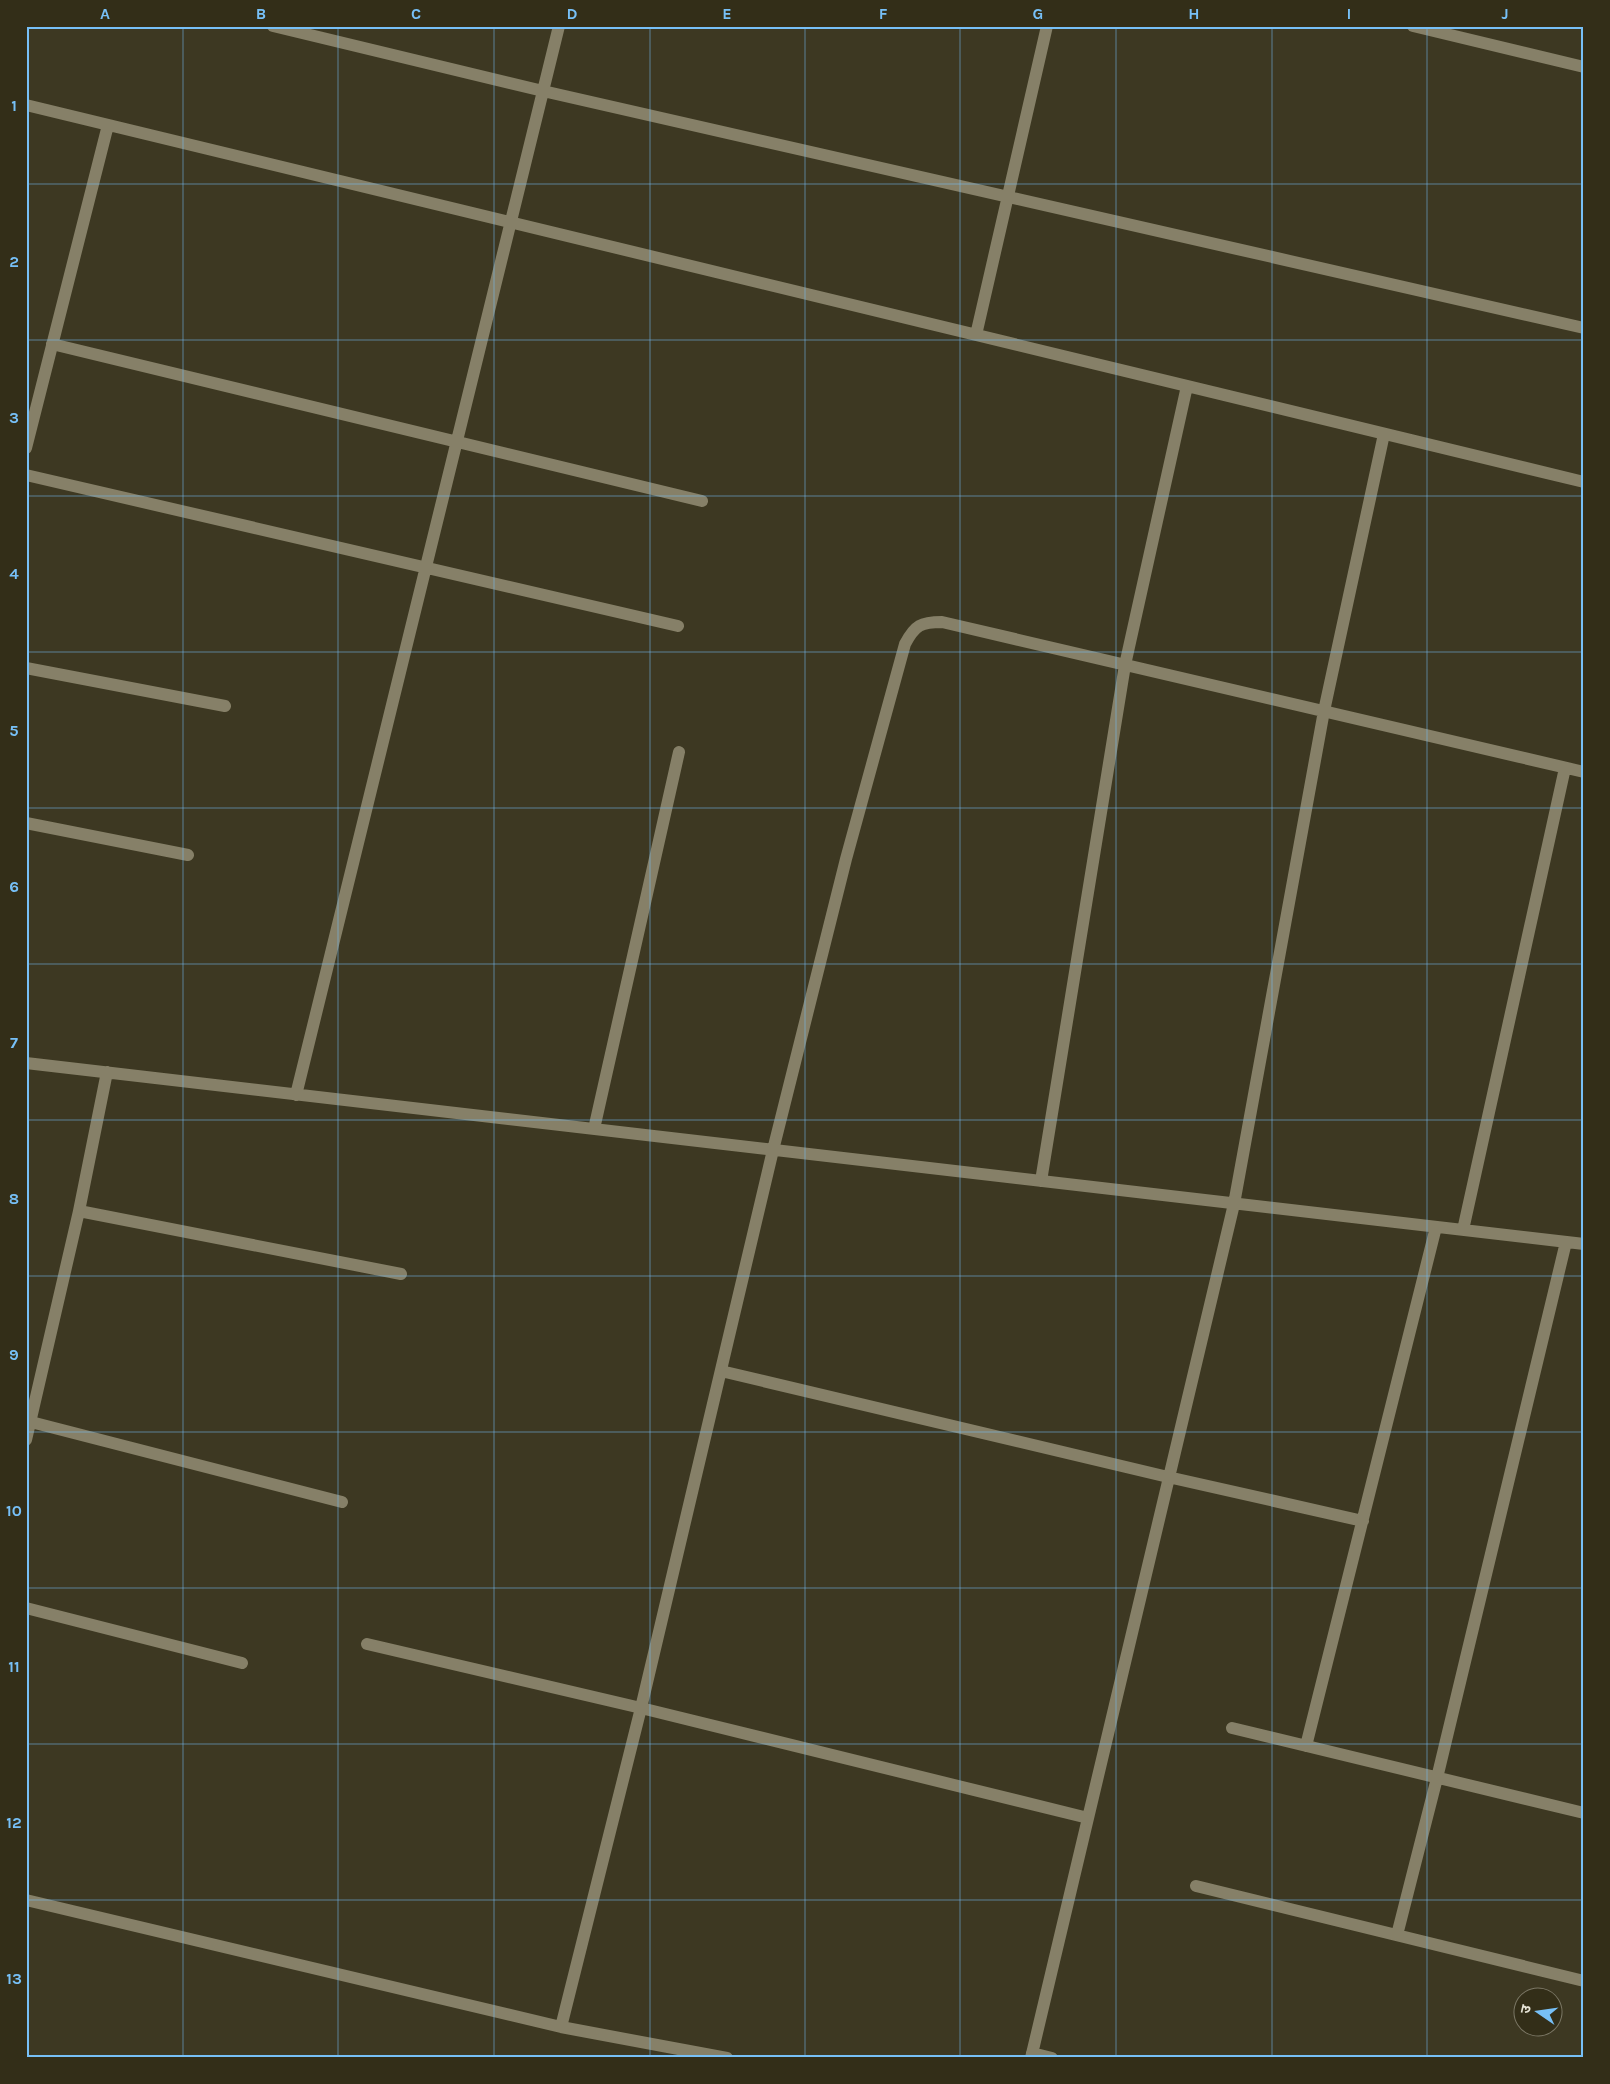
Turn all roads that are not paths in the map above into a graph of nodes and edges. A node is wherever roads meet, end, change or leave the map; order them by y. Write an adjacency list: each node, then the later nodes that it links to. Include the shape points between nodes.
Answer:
1 (274, 26): 6 (street)
2 (559, 26): 6 (street)
3 (1047, 26): 9 (street)
4 (1413, 26): 5 (street)
5 (1584, 67)
6 (543, 91): 9 (street); 10 (street)
7 (26, 105): 8 (street)
8 (108, 125): 10 (street); 13 (street)
9 (1008, 197): 11 (street); 12 (street)
10 (512, 221): 12 (street); 16 (street)
11 (1584, 328)
12 (976, 335): 14 (street)
13 (52, 344): 16 (street); 17 (street)
14 (1187, 386): 15 (street); 23 (street)
15 (1384, 434): 19 (street); 26 (street)
16 (458, 441): 20 (street); 21 (street)
17 (26, 448)
18 (26, 475): 21 (street)
19 (1584, 482)
20 (702, 500)
21 (426, 568): 22 (street); 34 (street)
22 (678, 626)
23 (1125, 665): 26 (street); 36 (street, via 942,622 926,622 913,630 905,644 848,850); 37 (street)
24 (26, 668): 25 (street)
25 (225, 706)
26 (1324, 711): 28 (street); 38 (street)
27 (679, 752): 35 (street)
28 (1565, 768): 29 (street); 41 (street)
29 (1584, 772)
30 (26, 823): 31 (street)
31 (188, 856)
32 (26, 1063): 33 (street)
33 (107, 1072): 34 (street); 39 (street)
34 (296, 1095): 35 (street)
35 (594, 1129): 36 (street)
36 (773, 1150): 37 (street); 45 (street)
37 (1041, 1181): 38 (street)
38 (1234, 1204): 40 (street); 48 (street)
39 (79, 1211): 44 (street); 46 (street)
40 (1436, 1227): 41 (street); 50 (street)
41 (1463, 1230): 42 (street)
42 (1566, 1242): 43 (street); 57 (street)
43 (1584, 1244)
44 (401, 1274)
45 (721, 1371): 48 (street); 54 (street)
46 (31, 1422): 47 (street); 49 (street)
47 (26, 1440)
48 (1168, 1477): 50 (street); 59 (street)
49 (342, 1502)
50 (1363, 1521): 56 (street)
51 (26, 1608): 53 (street)
52 (367, 1644): 54 (street)
53 (242, 1663)
54 (641, 1708): 59 (street); 64 (street)
55 (1232, 1728): 56 (street)
56 (1306, 1746): 57 (street)
57 (1437, 1778): 58 (street); 62 (street)
58 (1584, 1813)
59 (1088, 1818): 65 (street)
60 (1196, 1886): 62 (street)
61 (26, 1900): 64 (street)
62 (1397, 1936): 63 (street)
63 (1584, 1981)
64 (561, 2027): 66 (street)
65 (1031, 2055): 67 (street)
66 (727, 2058)
67 (1052, 2058)

